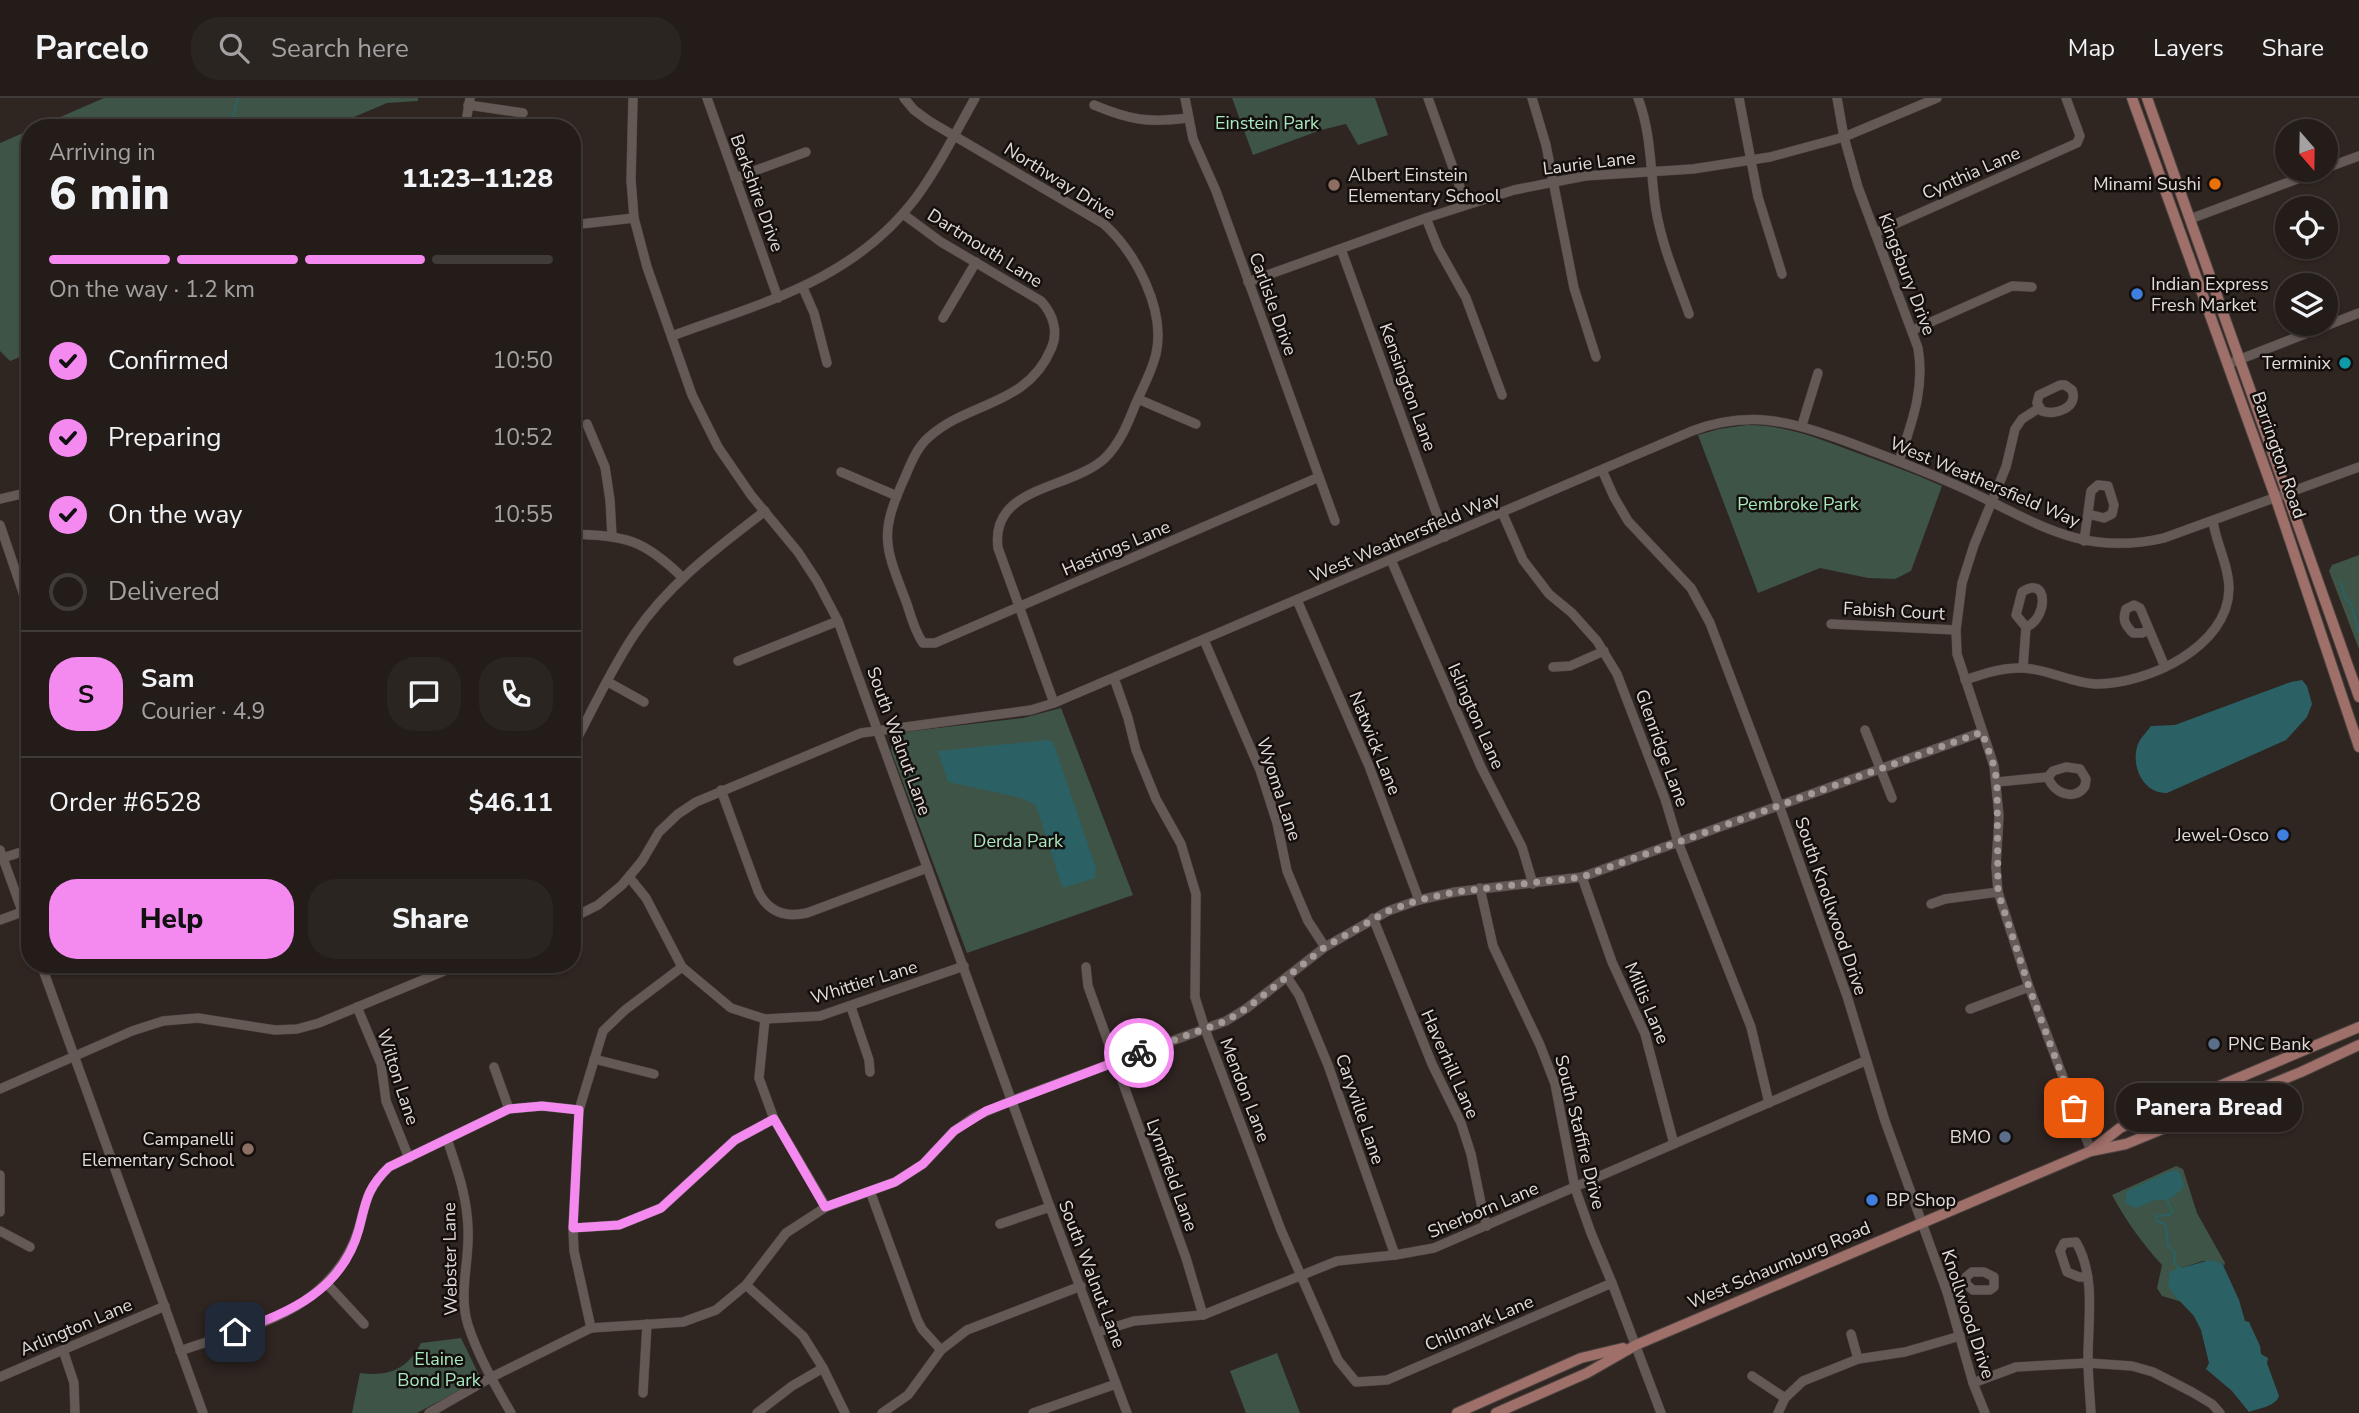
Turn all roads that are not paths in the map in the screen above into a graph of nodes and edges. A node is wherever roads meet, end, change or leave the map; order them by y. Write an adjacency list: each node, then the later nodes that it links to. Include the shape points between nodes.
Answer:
1 (633, 98): 31 (street, South Walnut Lane)
2 (707, 98): 26 (street, Berkshire Drive)
3 (904, 98): 19 (street, Northway Drive, via 920,115)
4 (975, 98): 19 (street)
5 (1185, 98): 18 (street, Carlisle Drive)
6 (1428, 98): 29 (street)
7 (1532, 98): 27 (street)
8 (1638, 98): 25 (street)
9 (1739, 98): 23 (street)
10 (1836, 98): 20 (street, Kingsbury Drive)
11 (1937, 98): 20 (street, Laurie Lane)
12 (2066, 98): 35 (street, Cynthia Lane, via 2080,135 2071,147)
13 (2132, 98): 51 (main road, Barrington Road)
14 (2147, 98): 33 (main road, Barrington Road)
15 (469, 102): 17 (street)
16 (1094, 104): 18 (street, via 1145,121)
17 (523, 113)
18 (1187, 118): 39 (street, Carlisle Drive)
19 (954, 136): 30 (street); 54 (street, Northway Drive, via 1093,215 1130,252 1158,326 1156,354)
20 (1844, 137): 23 (street, Laurie Lane); 35 (street, Kingsbury Drive)
21 (806, 152): 26 (street)
22 (2359, 156): 24 (street)
23 (1750, 161): 25 (street, Laurie Lane); 38 (street)
24 (2338, 164)
25 (1652, 172): 27 (street, Laurie Lane); 44 (street, via 1660,232)
26 (735, 178): 42 (street, Berkshire Drive)
27 (1553, 181): 29 (street, Laurie Lane); 48 (street, via 1574,288)
28 (2289, 182): 33 (street)
29 (1466, 204): 32 (street, Laurie Lane)
30 (903, 214): 37 (street, Dartmouth Lane); 41 (street, via 859,254)
31 (634, 218): 34 (street); 47 (street, South Walnut Lane)
32 (1426, 218): 36 (street, Laurie Lane); 53 (street, via 1466,298)
33 (2190, 219): 49 (main road, Barrington Road)
34 (581, 224)
35 (1875, 233): 46 (street, Kingsbury Drive)
36 (1341, 249): 39 (street, Laurie Lane); 78 (street, Kensington Lane)
37 (976, 262): 45 (street); 66 (street, Dartmouth Lane, via 1041,300 1053,321 1053,345 1021,388 926,439)
38 (1782, 274)
39 (1248, 282): 63 (street, Carlisle Drive)
40 (2032, 287): 46 (street, via 2012,286)
41 (803, 288): 42 (street); 50 (street)
42 (778, 298): 47 (street)
43 (2359, 313): 49 (street)
44 (1689, 314)
45 (943, 318)
46 (1913, 330): 59 (street, Kingsbury Drive, via 1921,386)
47 (672, 336): 70 (street, South Walnut Lane, via 692,395 718,447)
48 (1596, 357)
49 (2241, 359): 51 (street); 65 (main road, Barrington Road)
50 (827, 363)
51 (2228, 364): 68 (main road, Barrington Road)
52 (1818, 373): 58 (street)
53 (1502, 395)
54 (1138, 399): 56 (street); 84 (street, Northway Drive, via 1117,444 1103,460 1020,499 1003,515 999,548)
55 (2039, 408): 69 (street, via 2015,429)
56 (1196, 424)
57 (587, 425): 77 (street, via 606,467)
58 (1802, 425): 59 (street, West Weathersfield Way); 61 (street, West Weathersfield Way, via 1767,419 1720,422)
59 (1899, 461): 69 (street, West Weathersfield Way)
60 (2359, 467): 65 (street, West Weathersfield Way)
61 (1602, 470): 71 (street, West Weathersfield Way); 113 (street, South Knollwood Drive, via 1628,521 1701,603)
62 (841, 472): 66 (street)
63 (1319, 477): 73 (street, Carlisle Drive); 84 (street, Hastings Lane)
64 (21, 494): 67 (street)
65 (2288, 495): 68 (street, West Weathersfield Way); 100 (main road, Barrington Road)
66 (897, 496): 91 (street, Dartmouth Lane, via 887,524 888,548)
67 (0, 499)
68 (2276, 499): 74 (street, West Weathersfield Way); 107 (main road, Barrington Road)
69 (1991, 502): 79 (street, West Weathersfield Way); 88 (street, via 1962,583)
70 (765, 511): 81 (street); 85 (street, South Walnut Lane, via 807,566)
71 (1502, 512): 78 (street, West Weathersfield Way); 92 (street, Glenridge Lane, via 1523,559)
72 (2088, 514): 79 (street)
73 (1335, 521)
74 (2213, 521): 79 (street, West Weathersfield Way, via 2134,544); 95 (street, via 2229,573 2223,617 2210,637)
75 (0, 524): 82 (street)
76 (581, 534): 77 (street)
77 (612, 536): 81 (street, via 637,542)
78 (1445, 537): 80 (street, West Weathersfield Way)
79 (2084, 541)
80 (1391, 560): 83 (street, West Weathersfield Way); 120 (street, Islington Lane, via 1481,767 1522,847)
81 (682, 577): 99 (street, via 633,636)
82 (21, 586)
83 (1297, 600): 90 (street, West Weathersfield Way); 123 (street, Natwick Lane, via 1369,766)
84 (1020, 607): 91 (street, Hastings Lane); 102 (street, Northway Drive)
85 (838, 621): 93 (street); 103 (street, South Walnut Lane)
86 (1831, 624): 88 (street, Fabish Court)
87 (2026, 627): 96 (street)
88 (1956, 630): 98 (street)
89 (2149, 630): 95 (street)
90 (1204, 639): 97 (street, West Weathersfield Way); 130 (street, Wyoma Lane, via 1261,770 1287,871 1308,921)
91 (925, 644)
92 (1604, 652): 94 (street, via 1570,666); 114 (street, Glenridge Lane, via 1624,690)
93 (738, 661)
94 (1553, 667)
95 (2165, 667): 96 (street, via 2123,681 2095,684)
96 (2023, 668): 98 (street)
97 (1114, 678): 102 (street, West Weathersfield Way); 143 (street, Mendon Lane, via 1136,750 1181,844 1196,894 1195,998)
98 (1965, 680): 106 (street)
99 (608, 682): 101 (street); 105 (street)
100 (2359, 697)
101 (644, 702)
102 (1054, 703): 103 (street, West Weathersfield Way)
103 (878, 730): 111 (street, West Weathersfield Way); 117 (street, South Walnut Lane)
104 (1865, 730): 108 (street)
105 (581, 732)
106 (1982, 732): 108 (street); 110 (street)
107 (2359, 747)
108 (1881, 768): 112 (street); 113 (street)
109 (2048, 777): 110 (street)
110 (1997, 782): 122 (street)
111 (721, 790): 117 (street, via 758,891 777,912 807,913); 118 (street, West Weathersfield Way, via 670,821)
112 (1892, 798)
113 (1779, 806): 114 (street); 147 (street, South Knollwood Drive, via 1847,996)
114 (1678, 842): 119 (street); 156 (street, Glenridge Lane, via 1751,1027)
115 (21, 851): 116 (street)
116 (1, 854): 125 (street)
117 (927, 868): 131 (street, South Walnut Lane)
118 (629, 877): 127 (street, West Weathersfield Way, via 606,900); 132 (street, Whittier Lane, via 646,898)
119 (1582, 877): 120 (street); 161 (street, Millis Lane, via 1612,962 1645,1034)
120 (1532, 884): 121 (street)
121 (1480, 888): 123 (street); 165 (street, South Staffire Drive, via 1493,946 1555,1084)
122 (1998, 892): 124 (street); 137 (street)
123 (1419, 900): 128 (street)
124 (1931, 904)
125 (21, 909)
126 (21, 912): 129 (street)
127 (581, 913)
128 (1373, 918): 130 (street); 172 (street, Haverhill Lane, via 1461,1124)
129 (0, 920)
130 (1325, 947): 136 (street)
131 (964, 966): 139 (street, Whittier Lane); 155 (street, South Walnut Lane)
132 (682, 967): 141 (street, Whittier Lane, via 732,1007); 146 (street, via 603,1031)
133 (1086, 967): 149 (street, Lynnfield Lane, via 1087,986)
134 (44, 973): 145 (street)
135 (439, 973): 138 (street)
136 (1287, 977): 143 (street, via 1247,1008); 176 (street, Caryville Lane, via 1325,1056)
137 (2029, 987): 140 (street); 162 (street)
138 (357, 1007): 145 (street, via 287,1030 260,1030 198,1018 163,1021); 163 (street, Wilton Lane, via 381,1065 386,1101)
139 (851, 1007): 141 (street, Whittier Lane, via 820,1016); 151 (street)
140 (1970, 1009)
141 (765, 1019): 159 (street, via 759,1078)
142 (2359, 1027): 148 (main road, West Schaumburg Road)
143 (1205, 1029): 149 (street); 177 (street, Mendon Lane)
144 (2359, 1045): 153 (main road, West Schaumburg Road)
145 (74, 1056): 154 (street); 185 (street)
146 (594, 1059): 152 (street); 158 (street)
147 (1865, 1061): 156 (street, Sherborn Lane); 171 (street, South Knollwood Drive)
148 (2278, 1061): 153 (main road); 162 (main road, West Schaumburg Road, via 2120,1128)
149 (1114, 1062): 155 (street); 186 (street, Lynnfield Lane)
150 (494, 1067): 157 (street)
151 (870, 1072)
152 (654, 1074)
153 (2282, 1080): 162 (main road, West Schaumburg Road, via 2126,1144)
154 (0, 1089)
155 (1013, 1100): 166 (street, via 974,1117 923,1164); 168 (street, South Walnut Lane)
156 (1769, 1103): 161 (street, Sherborn Lane)
157 (509, 1109): 158 (street); 160 (street)
158 (579, 1110): 173 (street)
159 (774, 1119): 167 (street); 173 (street, via 735,1140 661,1208 619,1225)
160 (447, 1139): 163 (street); 202 (street, Webster Lane, via 464,1190 469,1230 463,1283 467,1324)
161 (1674, 1143): 165 (street, Sherborn Lane)
162 (2091, 1151): 171 (main road, West Schaumburg Road)
163 (409, 1158): 180 (street, via 389,1167 375,1181 365,1199 354,1242)
164 (0, 1175): 169 (street)
165 (1575, 1188): 172 (street, Sherborn Lane); 179 (street, South Staffire Drive)
166 (870, 1191): 167 (street); 195 (street, via 917,1319)
167 (825, 1207): 181 (street, via 786,1233)
168 (1050, 1207): 170 (street); 183 (street, South Walnut Lane)
169 (0, 1212)
170 (1000, 1224)
171 (1921, 1224): 184 (street, Knollwood Drive); 193 (main road, West Schaumburg Road)
172 (1488, 1226): 176 (street, Sherborn Lane, via 1434,1248)
173 (573, 1228): 189 (street)
174 (0, 1231): 175 (street)
175 (30, 1247)
176 (1395, 1255): 177 (street, Sherborn Lane, via 1349,1258)
177 (1300, 1274): 186 (street, Sherborn Lane); 203 (street, Mendon Lane, via 1338,1360)
178 (2088, 1277): 198 (street)
179 (1612, 1283): 193 (street, South Staffire Drive); 203 (street, Chilmark Lane, via 1387,1380)
180 (327, 1284): 187 (street); 196 (street, via 285,1314)
181 (746, 1284): 188 (street, via 716,1310 683,1322); 199 (street, via 803,1336)
182 (1966, 1284): 184 (street)
183 (1081, 1286): 190 (street, South Walnut Lane); 195 (street, via 981,1323)
184 (1947, 1292): 192 (street, Knollwood Drive)
185 (164, 1306): 194 (street, Arlington Lane); 196 (street)
186 (1203, 1315): 190 (street, Sherborn Lane, via 1134,1321)
187 (364, 1324)
188 (647, 1324): 189 (street); 206 (street)
189 (591, 1328): 202 (street)
190 (1098, 1332): 205 (street, South Walnut Lane)
191 (1851, 1335): 197 (street)
192 (1960, 1336): 197 (street, via 1905,1352); 204 (street, Knollwood Drive)
193 (1636, 1345): 217 (main road, West Schaumburg Road, via 1581,1358); 218 (main road, West Schaumburg Road, via 1587,1373); 219 (street, South Staffire Drive)
194 (63, 1349): 201 (street, Arlington Lane); 208 (street, via 75,1383)
195 (941, 1350): 214 (street, via 908,1395)
196 (180, 1351): 209 (street)
197 (1858, 1359): 207 (street, via 1803,1381)
198 (2088, 1363): 204 (street, via 2016,1367); 222 (street); 223 (street, via 2145,1369 2206,1400)
199 (823, 1368): 212 (street); 213 (street)
200 (1752, 1376): 207 (street)
201 (0, 1377)
202 (490, 1378): 210 (street); 211 (street, Webster Lane)
203 (1356, 1382)
204 (1973, 1382): 221 (street, Knollwood Drive)
205 (1116, 1384): 215 (street); 216 (street, South Walnut Lane)
206 (643, 1393)
207 (1785, 1398): 220 (street)
208 (75, 1413)
209 (203, 1413)
210 (429, 1413)
211 (511, 1413)
212 (757, 1413)
213 (845, 1413)
214 (882, 1413)
215 (1033, 1413)
216 (1127, 1413)
217 (1457, 1413)
218 (1496, 1413)
219 (1661, 1413)
220 (1778, 1413)
221 (1984, 1413)
222 (2091, 1413)
223 (2220, 1413)

